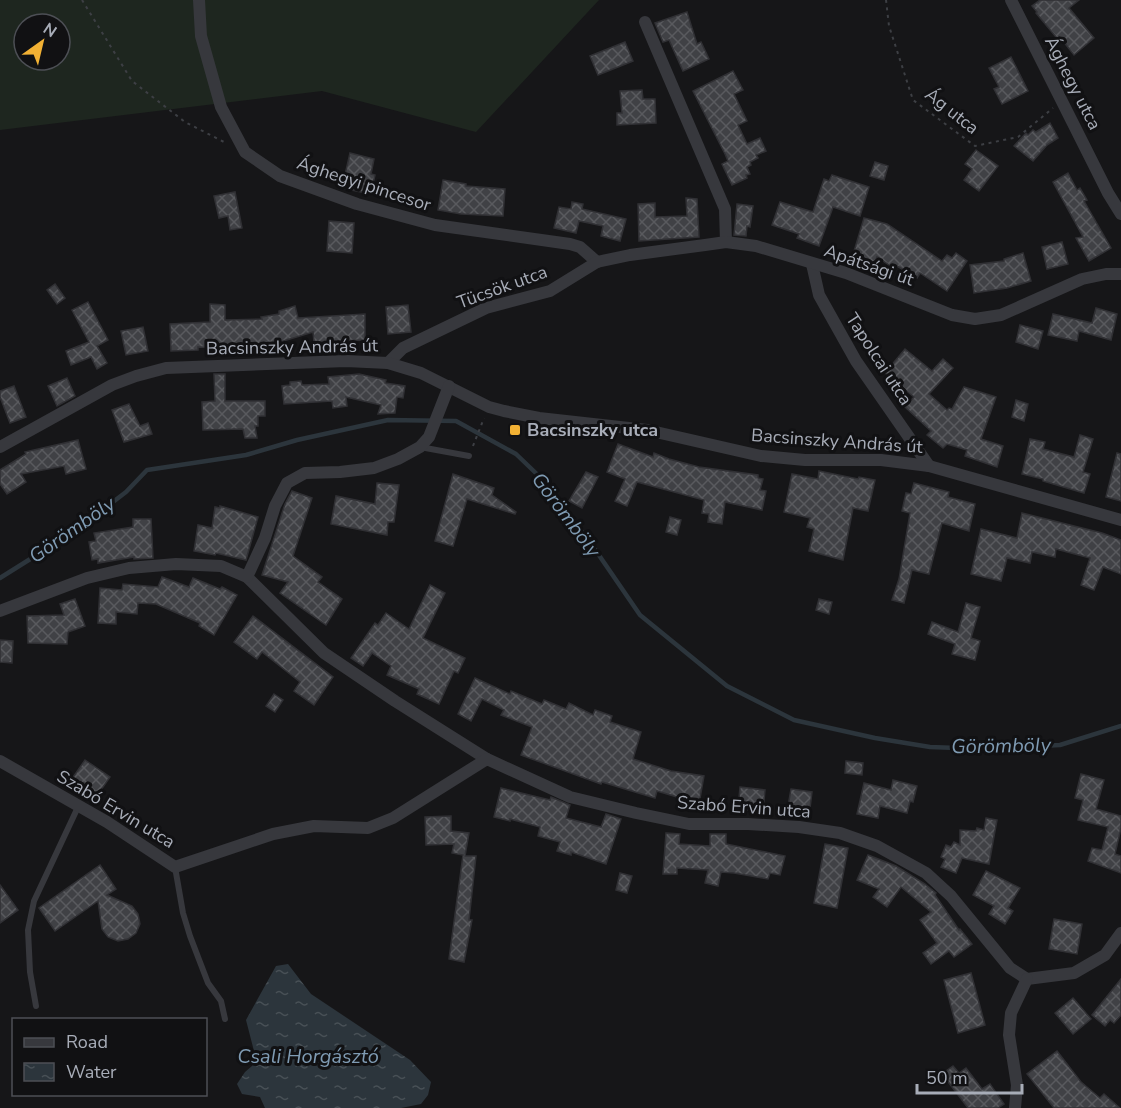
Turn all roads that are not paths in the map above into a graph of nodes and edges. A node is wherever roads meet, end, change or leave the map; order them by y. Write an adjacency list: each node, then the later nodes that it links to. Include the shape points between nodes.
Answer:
1 (199, 0): 6 (street, Ághegyi pincesor, via 201,36 221,107 244,152 280,176 357,204 435,225 570,244 580,247)
2 (1011, 0): 4 (street, Ághegy utca)
3 (645, 22): 5 (street, via 725,208)
4 (1121, 214)
5 (726, 242): 6 (street, Apátsági út); 7 (street, Apátsági út, via 756,246)
6 (597, 262): 9 (street, Tücsök utca, via 550,291 486,308 444,327 403,348)
7 (812, 264): 8 (street, Apátsági út, via 846,273 952,315 975,319 1001,315 1082,279); 14 (street, Tapolcai utca, via 819,295 856,361)
8 (1121, 274)
9 (388, 363): 10 (street, Bacsinszky András út); 11 (street, Bacsinszky András út, via 165,368 112,385)
10 (449, 386): 12 (street, via 429,437); 14 (street, Bacsinszky András út, via 489,407 539,418 647,430 761,456 881,460)
11 (0, 447)
12 (420, 447): 13 (lane); 16 (street, via 374,468 305,473 287,483)
13 (469, 456)
14 (929, 466): 15 (street, Bacsinszky András út)
15 (1121, 520)
16 (247, 577): 17 (street, via 221,566 129,568 87,578); 18 (street, via 324,653)
17 (0, 611)
18 (487, 759): 21 (street, Szabó Ervin utca, via 393,818 368,828 314,826 273,834); 23 (street, Szabó Ervin utca, via 570,797 636,813 689,824 799,827 840,833 877,846 926,873 951,896 1010,968)
19 (0, 761): 20 (street, Szabó Ervin utca)
20 (78, 807): 21 (street, Szabó Ervin utca); 24 (lane, via 34,901 28,930)
21 (175, 867): 25 (lane, via 189,936 208,983 221,1001)
22 (1121, 933): 23 (street, via 1105,955 1074,973)
23 (1027, 979): 26 (street, via 1011,1012 1009,1035 1017,1085)
24 (36, 1006)
25 (225, 1019)
26 (1016, 1108)

